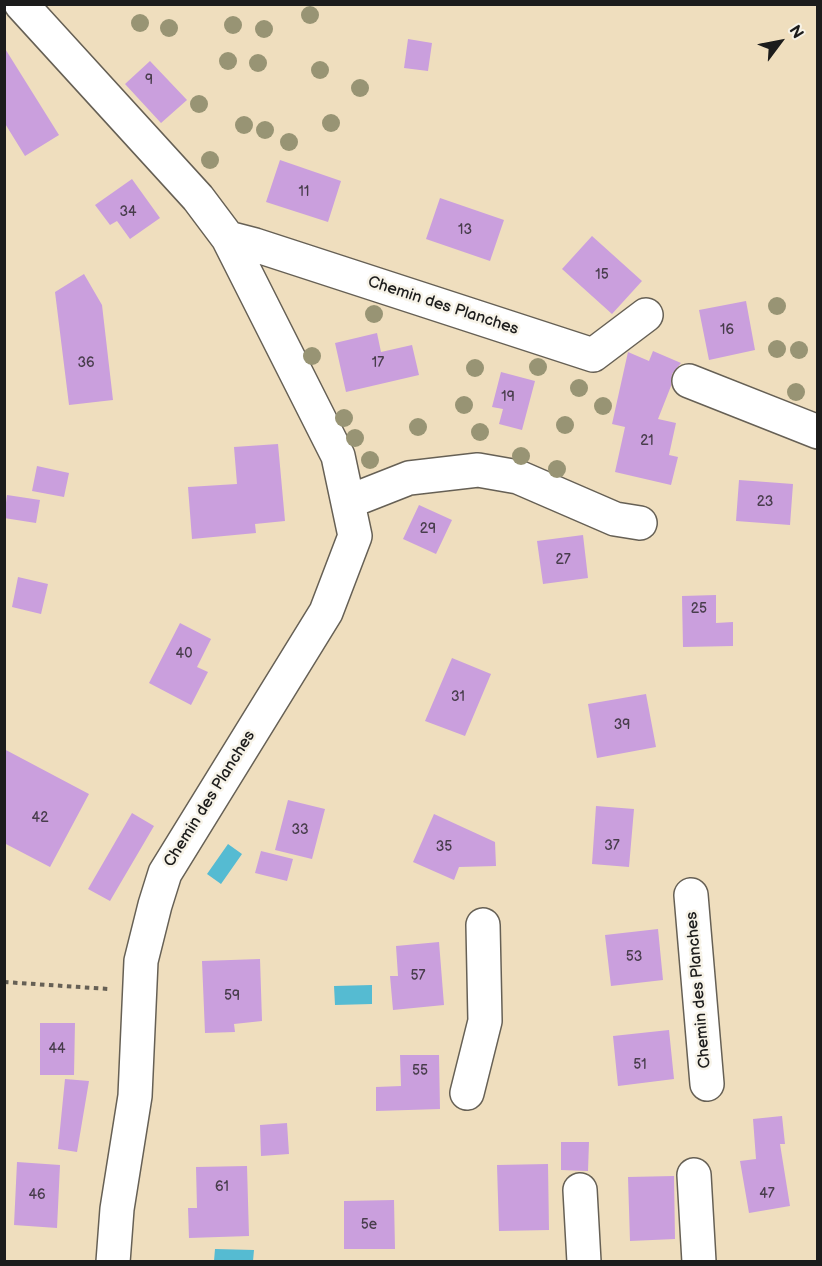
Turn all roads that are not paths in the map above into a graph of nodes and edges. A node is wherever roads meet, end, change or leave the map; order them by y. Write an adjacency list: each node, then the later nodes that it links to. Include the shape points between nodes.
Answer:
1 (21, 4): 2 (street, Chemin des Planches, via 190,190)
2 (228, 238): 3 (street, Chemin des Planches, via 593,356); 6 (street, Chemin des Planches, via 338,456)
3 (646, 315)
4 (689, 381): 5 (street)
5 (818, 432)
6 (348, 502): 7 (street, via 409,478 478,470 518,477 615,519); 14 (street, Chemin des Planches, via 355,536 326,612 165,873 155,905 141,961 135,1096)
7 (640, 523)
8 (691, 895): 10 (street, Chemin des Planches)
9 (483, 925): 11 (street, via 485,1021)
10 (706, 1084)
11 (467, 1094)
12 (694, 1175): 16 (street)
13 (580, 1190): 15 (street)
14 (113, 1262)
15 (584, 1262)
16 (699, 1262)

